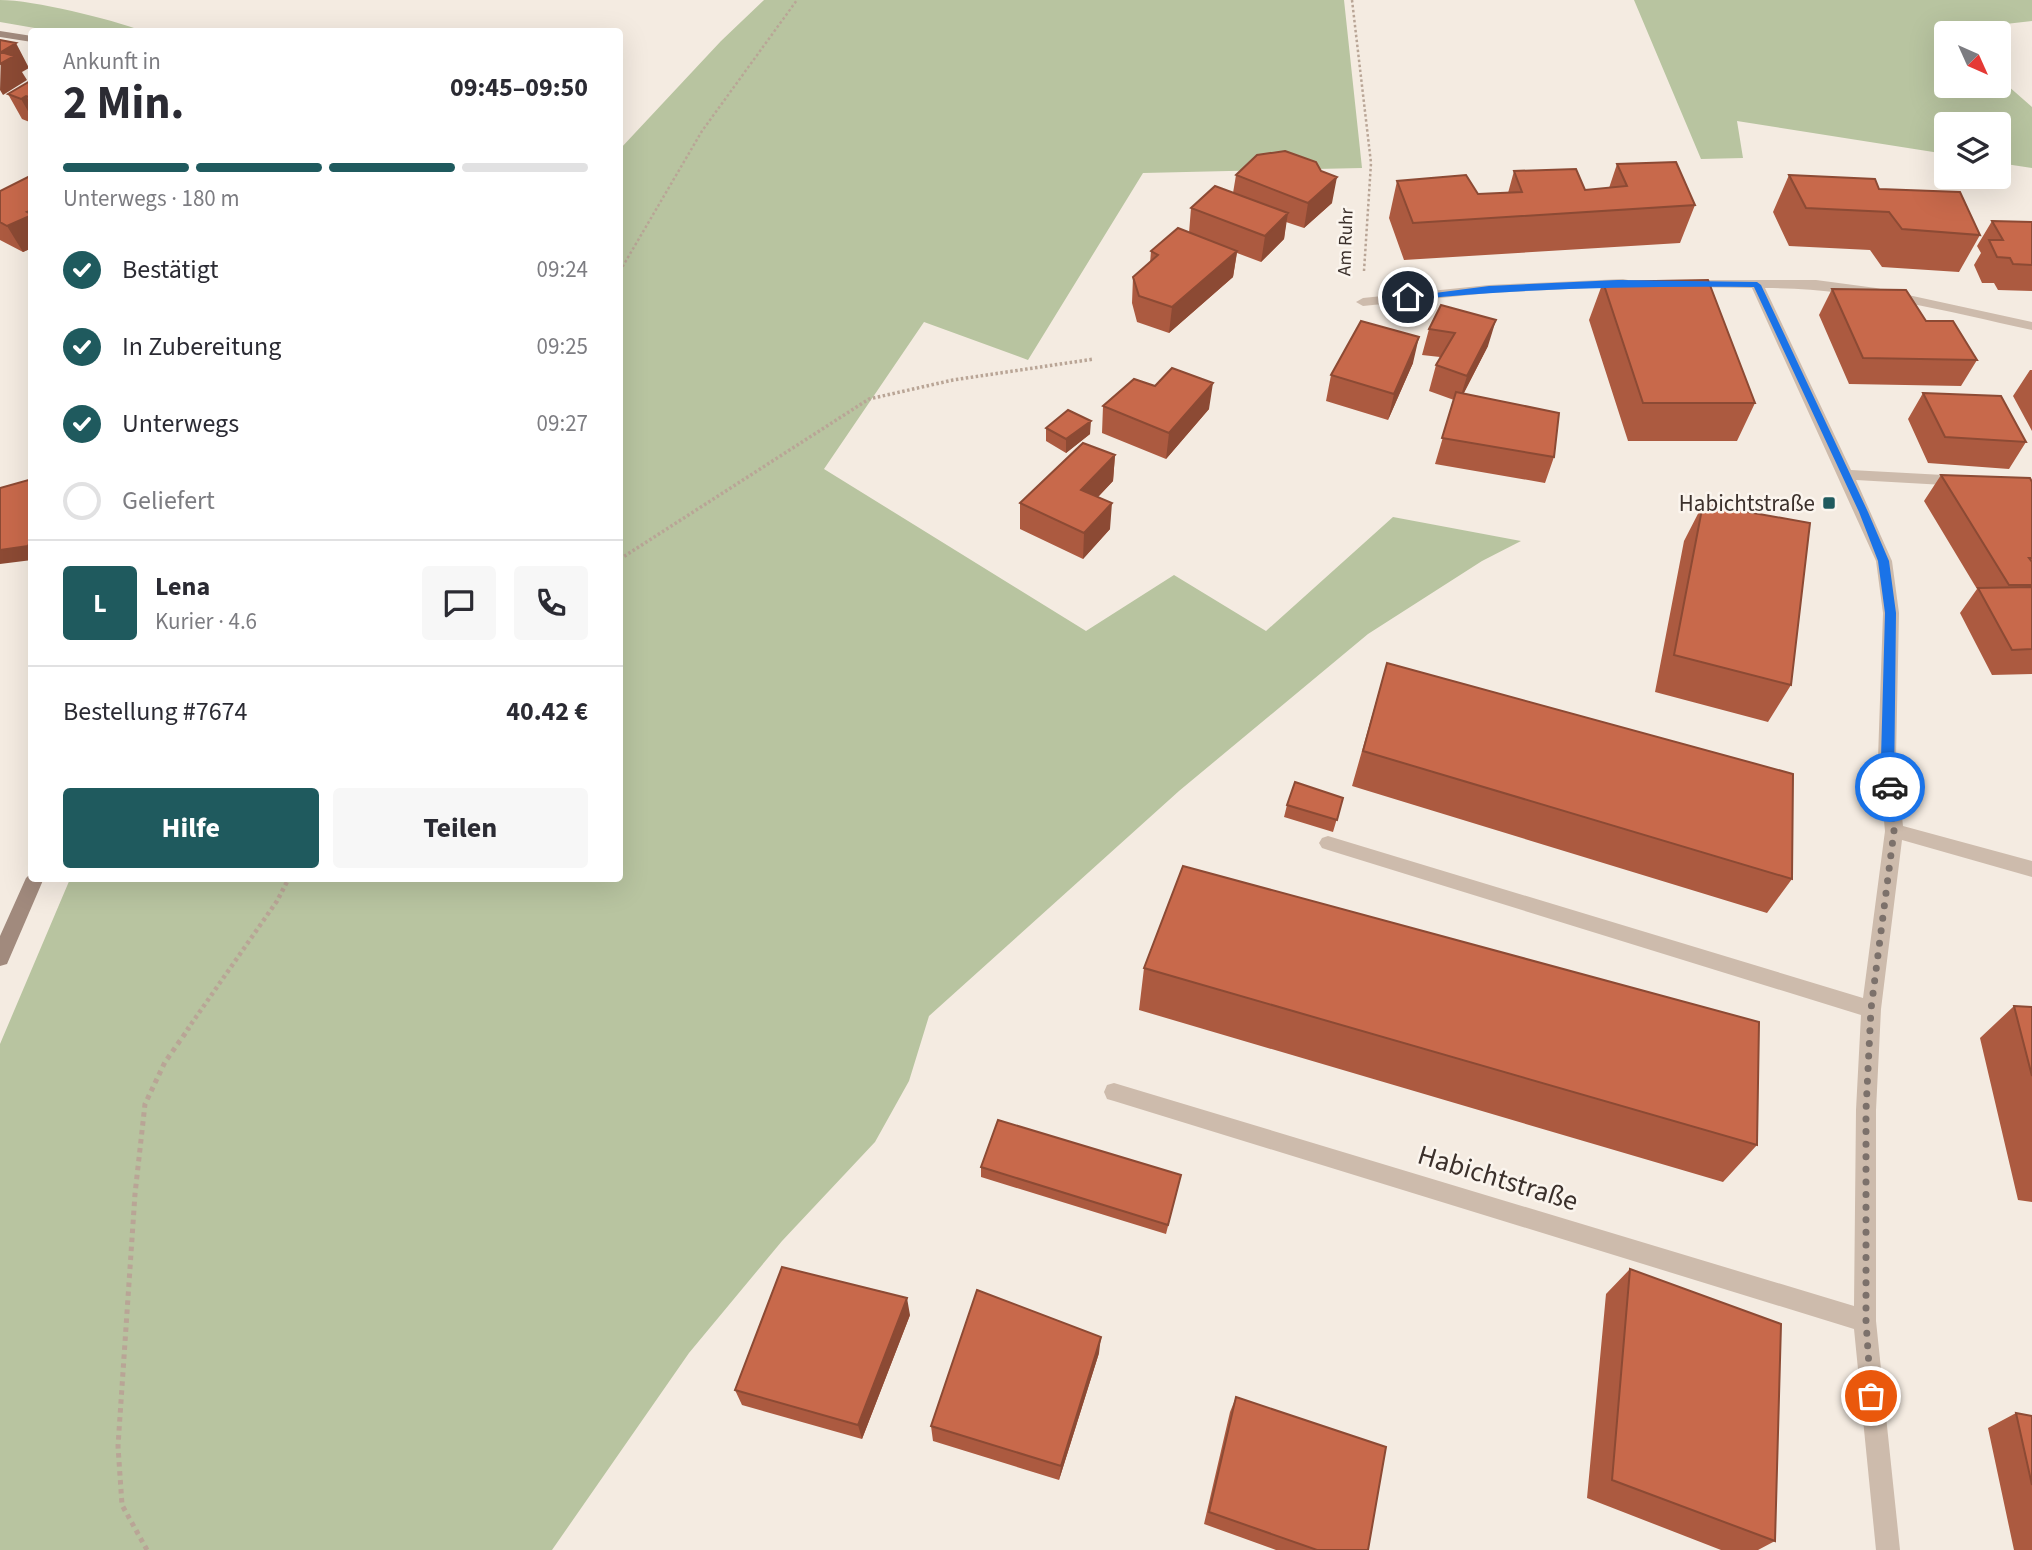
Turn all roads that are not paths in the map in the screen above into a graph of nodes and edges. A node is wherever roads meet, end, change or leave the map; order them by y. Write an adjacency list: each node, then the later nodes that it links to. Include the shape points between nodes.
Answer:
1 (0, 34): 2 (main road)
2 (28, 38)
3 (1632, 283): 6 (street, Am Ruhr, via 1489,289)
4 (1674, 284): 5 (street)
5 (1757, 285): 7 (street, via 1816,284 1876,292); 8 (street)
6 (1363, 302)
7 (2032, 326)
8 (1846, 475): 9 (street); 10 (street, via 1884,561 1891,613 1887,758)
9 (1979, 482)
10 (1894, 831): 12 (street); 15 (street)
11 (1328, 844): 15 (street)
12 (2032, 869)
13 (33, 882): 14 (main road)
14 (0, 958)
15 (1871, 1009): 17 (street)
16 (1114, 1092): 17 (street, Habichtstraße)
17 (1866, 1321): 18 (street)
18 (1888, 1550)

